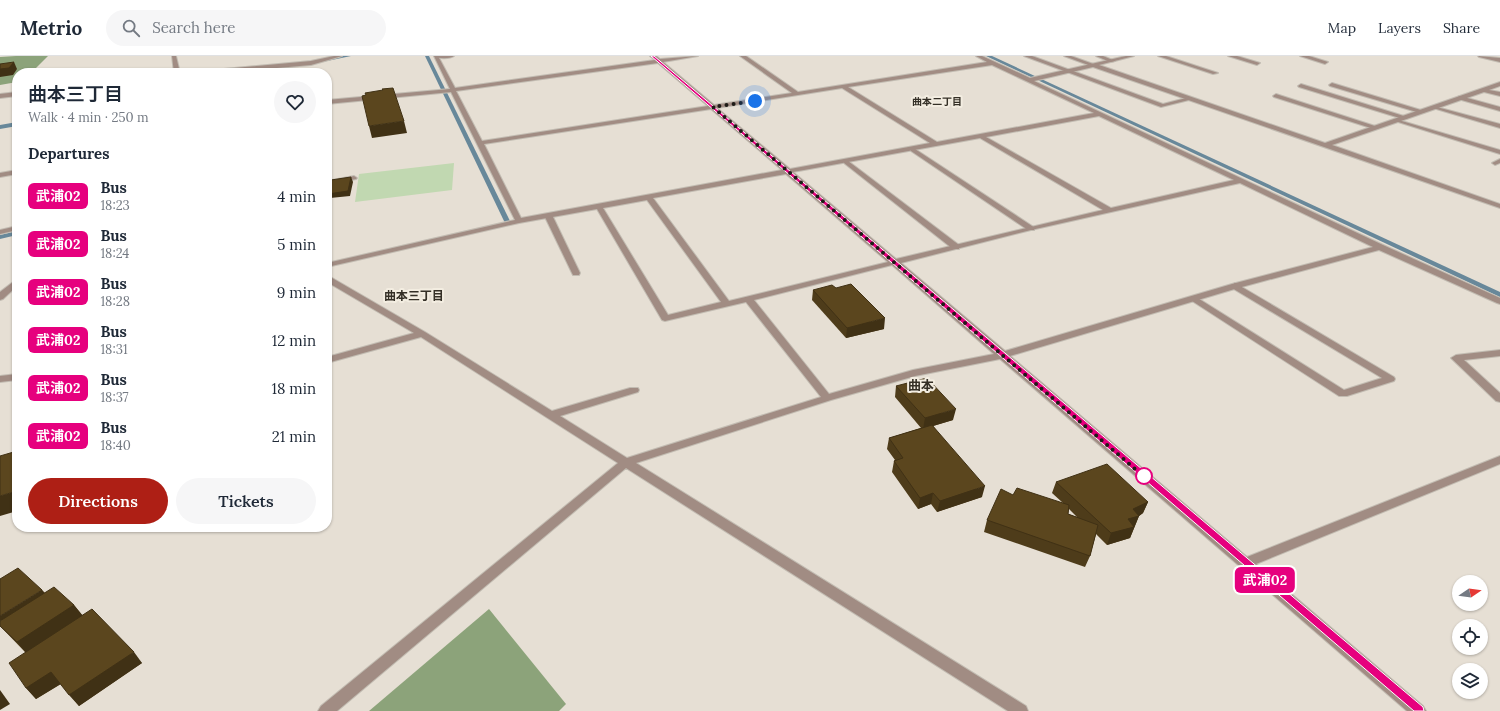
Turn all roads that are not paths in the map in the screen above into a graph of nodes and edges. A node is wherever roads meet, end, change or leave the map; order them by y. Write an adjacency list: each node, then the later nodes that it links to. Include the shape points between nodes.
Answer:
1 (174, 56): 25 (street)
2 (314, 56): 21 (street)
3 (340, 56): 21 (street)
4 (436, 56): 5 (street); 34 (street)
5 (452, 56)
6 (693, 56): 17 (street)
7 (743, 56): 36 (street)
8 (978, 56): 22 (street)
9 (1027, 56): 27 (street)
10 (1066, 56): 24 (street)
11 (1098, 56): 19 (street)
12 (1132, 56): 19 (street)
13 (1161, 56): 28 (street)
14 (1231, 56): 23 (street)
15 (1303, 56): 20 (street)
16 (1482, 56): 18 (street)
17 (656, 59): 34 (street); 44 (street)
18 (1500, 60)
19 (1112, 61): 24 (street)
20 (1325, 62)
21 (311, 63): 26 (street)
22 (993, 63): 29 (street); 33 (street)
23 (1257, 63)
24 (1093, 65): 27 (street); 42 (street)
25 (176, 68)
26 (256, 68)
27 (1068, 71): 29 (street); 42 (street, via 1163,106)
28 (1215, 73)
29 (1030, 80): 48 (street)
30 (1500, 84): 35 (street)
31 (1332, 85): 47 (street)
32 (1301, 86): 49 (street)
33 (844, 87): 36 (street); 55 (street)
34 (452, 90): 43 (street); 54 (street)
35 (1484, 90): 37 (street); 41 (street)
36 (798, 94): 44 (street)
37 (1500, 94)
38 (12, 95): 39 (street)
39 (0, 96)
40 (1276, 96): 52 (street)
41 (1460, 98): 45 (street); 46 (street)
42 (1190, 99): 56 (street)
43 (332, 102)
44 (713, 107): 54 (street); 60 (street)
45 (1434, 107): 47 (street); 51 (street)
46 (1500, 109)
47 (1422, 112): 49 (street)
48 (1100, 114): 53 (street); 64 (street)
49 (1405, 118): 50 (street)
50 (1396, 120): 52 (street); 58 (street)
51 (1500, 126)
52 (1376, 128): 56 (street)
53 (982, 137): 55 (street); 69 (street)
54 (481, 143): 71 (street)
55 (937, 146): 57 (street)
56 (1324, 146): 67 (street)
57 (913, 150): 59 (street); 72 (street)
58 (1500, 152)
59 (846, 162): 60 (street); 75 (street)
60 (788, 172): 66 (street); 77 (street)
61 (12, 173): 62 (street)
62 (0, 175)
63 (354, 178): 65 (street)
64 (1241, 181): 69 (street); 76 (street)
65 (332, 182)
66 (649, 198): 68 (street); 87 (street)
67 (1500, 206)
68 (600, 208): 70 (street); 87 (street, via 665,318)
69 (1109, 210): 72 (street)
70 (549, 217): 71 (street); 79 (street)
71 (519, 221): 78 (street)
72 (1031, 228): 75 (street)
73 (12, 229): 74 (street)
74 (0, 232)
75 (956, 247): 77 (street)
76 (1380, 247): 82 (street); 86 (street)
77 (894, 262): 84 (street); 90 (street)
78 (332, 264)
79 (576, 273)
80 (332, 281): 88 (street)
81 (12, 286): 83 (street)
82 (1235, 286): 85 (street); 85 (street, via 1390,379 1343,394)
83 (0, 297)
84 (748, 299): 87 (street); 95 (street)
85 (1193, 299): 90 (street)
86 (1500, 301)
87 (727, 304)
88 (422, 334): 91 (street); 97 (street)
89 (1500, 353): 96 (street, via 1456,358)
90 (1003, 355): 95 (street, via 913,373); 100 (street)
91 (332, 359)
92 (12, 378): 93 (street)
93 (0, 379)
94 (634, 390): 97 (street)
95 (827, 398): 99 (street)
96 (1500, 399)
97 (551, 415): 99 (street)
98 (1500, 460): 100 (street)
99 (626, 462): 101 (street); 102 (street)
100 (1245, 563): 103 (street)
101 (326, 711)
102 (1021, 711)
103 (1418, 711)

